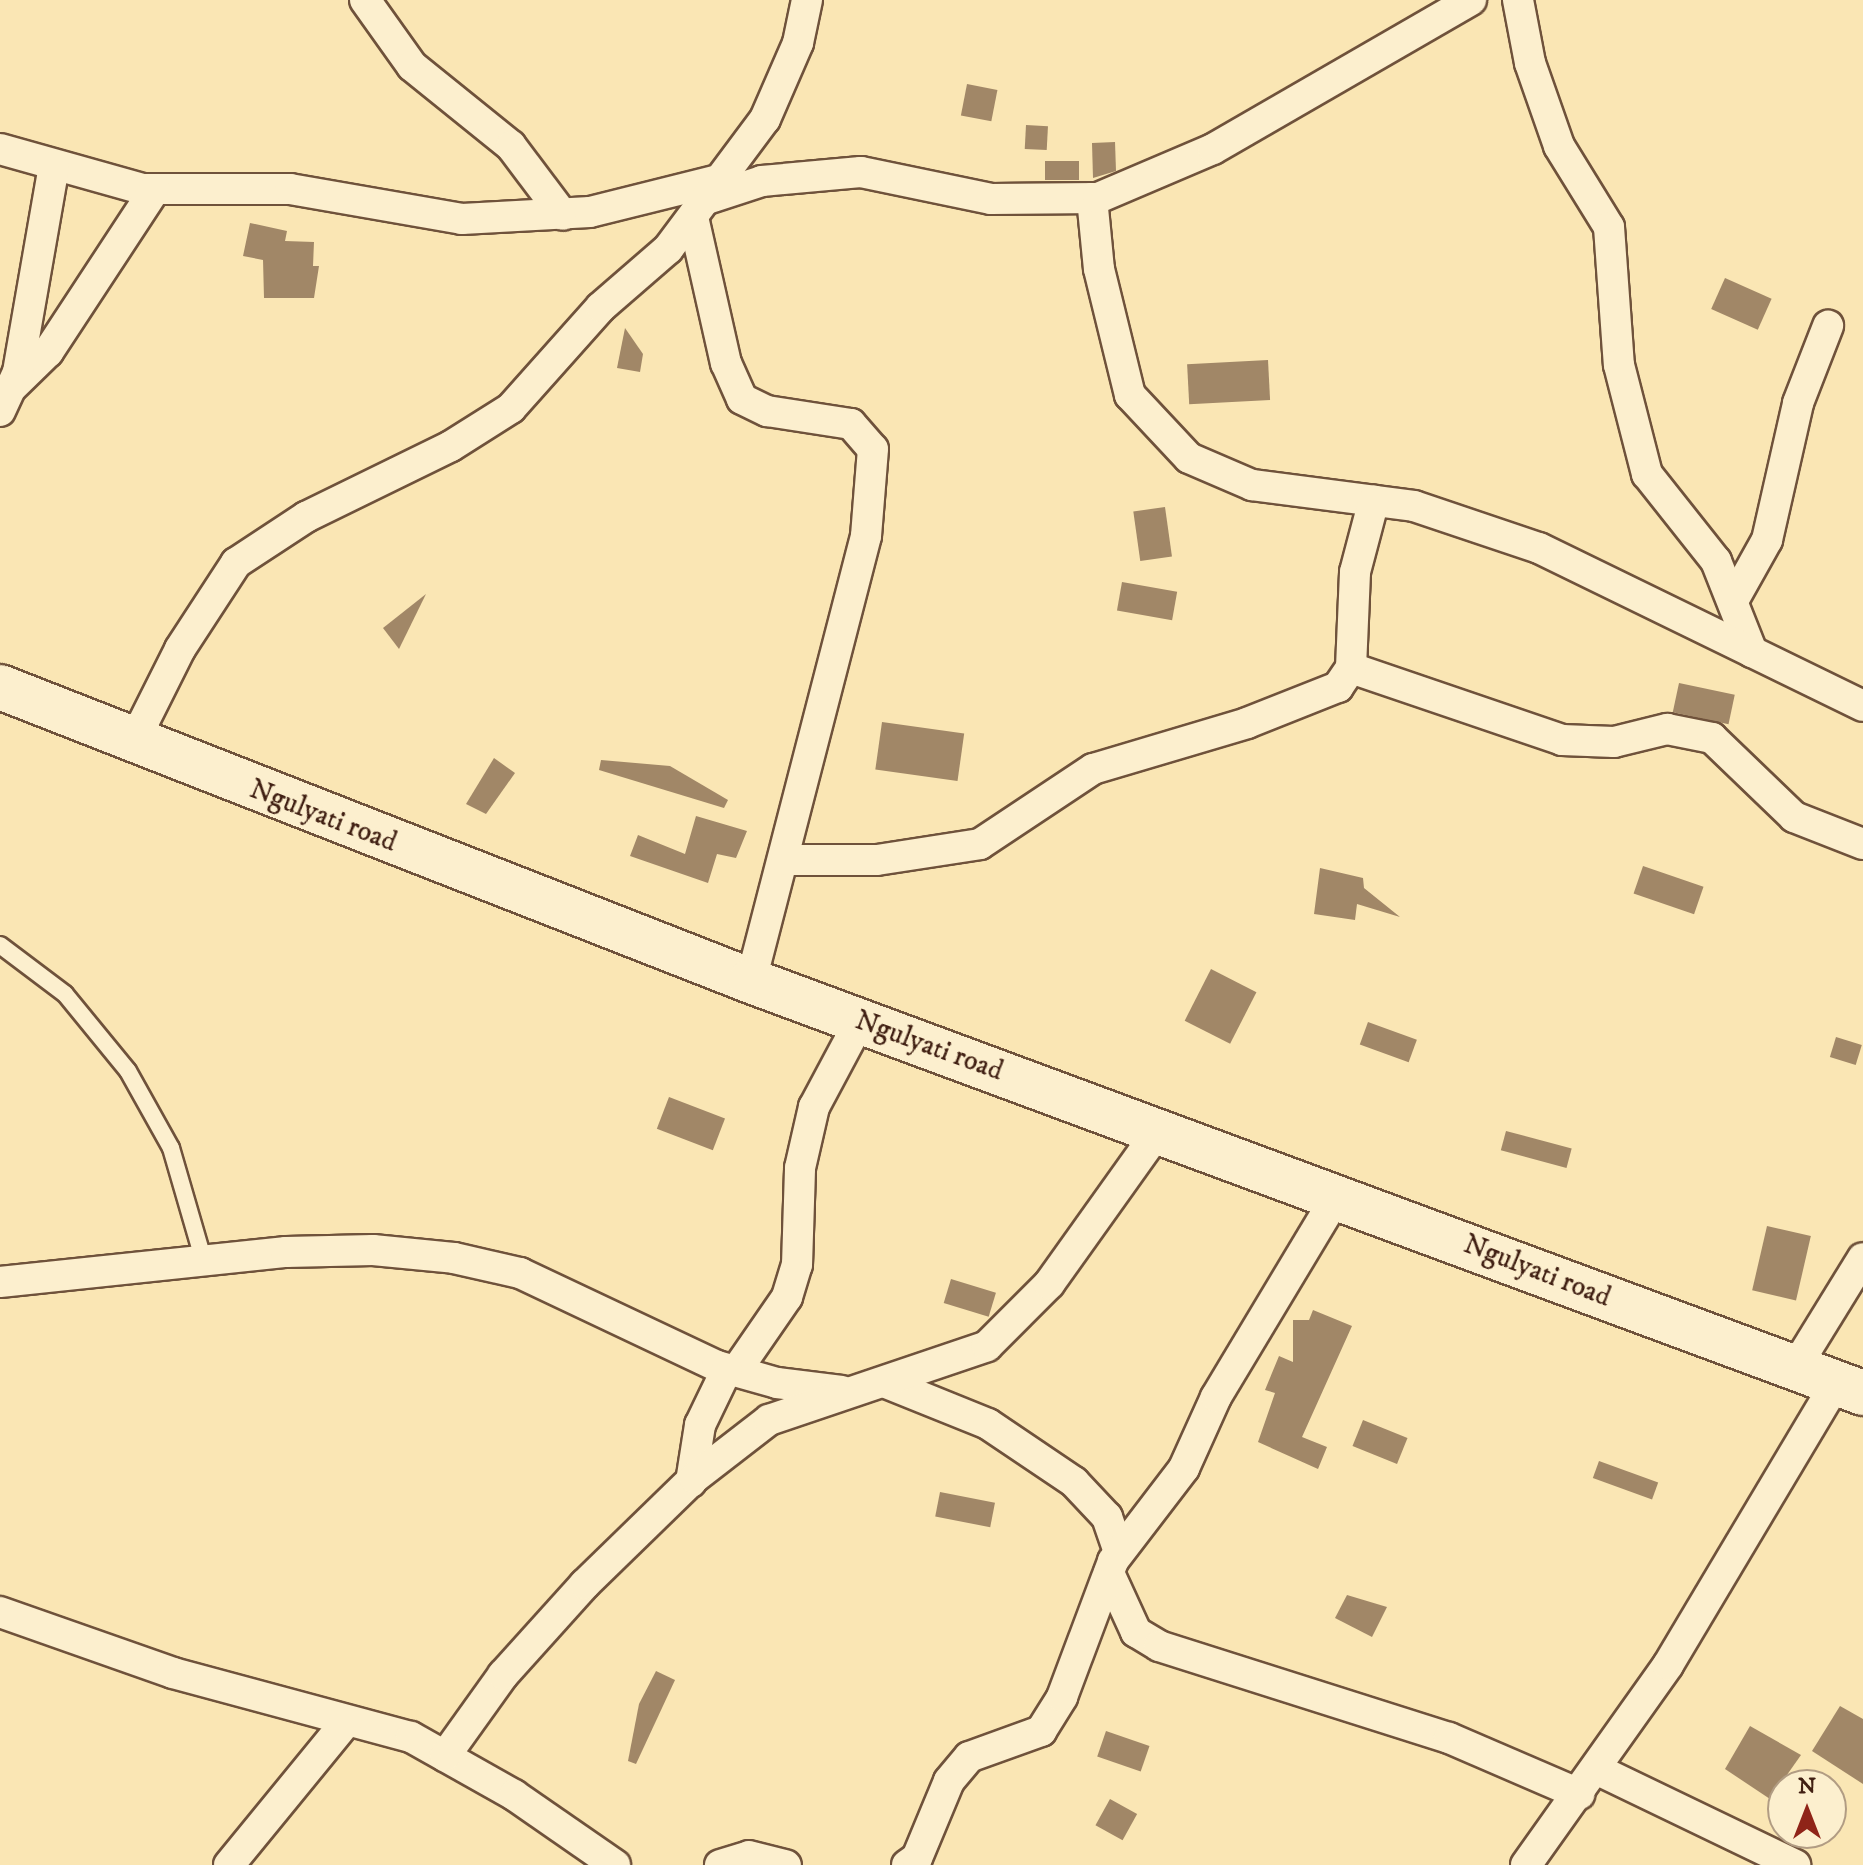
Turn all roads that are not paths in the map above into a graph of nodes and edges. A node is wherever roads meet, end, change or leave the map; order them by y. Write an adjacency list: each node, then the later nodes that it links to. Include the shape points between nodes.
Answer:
1 (365, 0): 10 (street, via 412,66 511,146)
2 (807, 0): 8 (street, via 798,43 765,119)
3 (1471, 0): 9 (street, via 1213,149 1149,180)
4 (1518, 0): 14 (street, via 1530,63 1559,146 1609,227 1619,365 1647,474 1716,561)
5 (0, 149): 6 (street)
6 (54, 166): 7 (street); 12 (street)
7 (155, 189): 10 (street, via 290,189 462,219); 12 (street, via 48,352)
8 (707, 198): 9 (street, via 762,181 861,172 991,199); 10 (street); 19 (street, via 511,408 451,446 306,517 236,563 180,649); 21 (street, via 726,363 742,399 767,411 851,424 873,449 866,536)
9 (1092, 198): 13 (street, via 1099,269 1130,395 1163,437 1189,458 1252,485)
10 (563, 215)
11 (1828, 326): 14 (street, via 1798,403 1767,540)
12 (6, 399)
13 (1374, 500): 15 (street, via 1414,506 1552,553); 16 (street, via 1355,572)
14 (1734, 599): 15 (street)
15 (1752, 652): 18 (street)
16 (1351, 668): 20 (street, via 1562,740 1596,744 1650,730 1696,732 1732,750 1794,817); 21 (street, via 1338,687 1247,723 1093,769 980,844 877,860)
17 (0, 687): 19 (main road, Ngulyati road)
18 (1863, 706)
19 (133, 743): 23 (main road, Ngulyati road)
20 (1863, 844)
21 (786, 860): 23 (street)
22 (0, 945): 27 (lane, via 65,994 128,1071 171,1148)
23 (751, 981): 24 (main road, Ngulyati road)
24 (860, 1021): 25 (main road, Ngulyati road); 31 (street, via 814,1107 800,1168 797,1265 787,1297)
25 (1159, 1130): 26 (main road, Ngulyati road); 32 (street, via 1049,1284 987,1346)
26 (1337, 1196): 30 (main road, Ngulyati road); 36 (street, via 1216,1397 1184,1468)
27 (203, 1258): 29 (street); 31 (street, via 373,1250 454,1258 520,1273)
28 (1863, 1258): 30 (street)
29 (0, 1282)
30 (1795, 1368): 33 (main road, Ngulyati road)
31 (732, 1370): 34 (street); 35 (street, via 700,1425)
32 (884, 1382): 34 (street); 36 (street, via 988,1424 1074,1482 1107,1517)
33 (1850, 1388): 40 (street)
34 (852, 1392): 35 (street, via 769,1420)
35 (691, 1482): 39 (street, via 513,1664)
36 (1114, 1562): 41 (street, via 1136,1632 1159,1646 1449,1738); 46 (street, via 1062,1697 1041,1731 969,1757 949,1781 917,1858)
37 (0, 1612): 38 (street, via 173,1673)
38 (347, 1721): 39 (street, via 411,1737); 42 (street)
39 (445, 1756): 43 (street, via 514,1795)
40 (1598, 1770): 41 (street); 48 (street)
41 (1579, 1794): 47 (street)
42 (229, 1865)
43 (615, 1865)
44 (720, 1865): 45 (street, via 749,1856)
45 (786, 1865)
46 (907, 1865)
47 (1526, 1865)
48 (1795, 1865)

